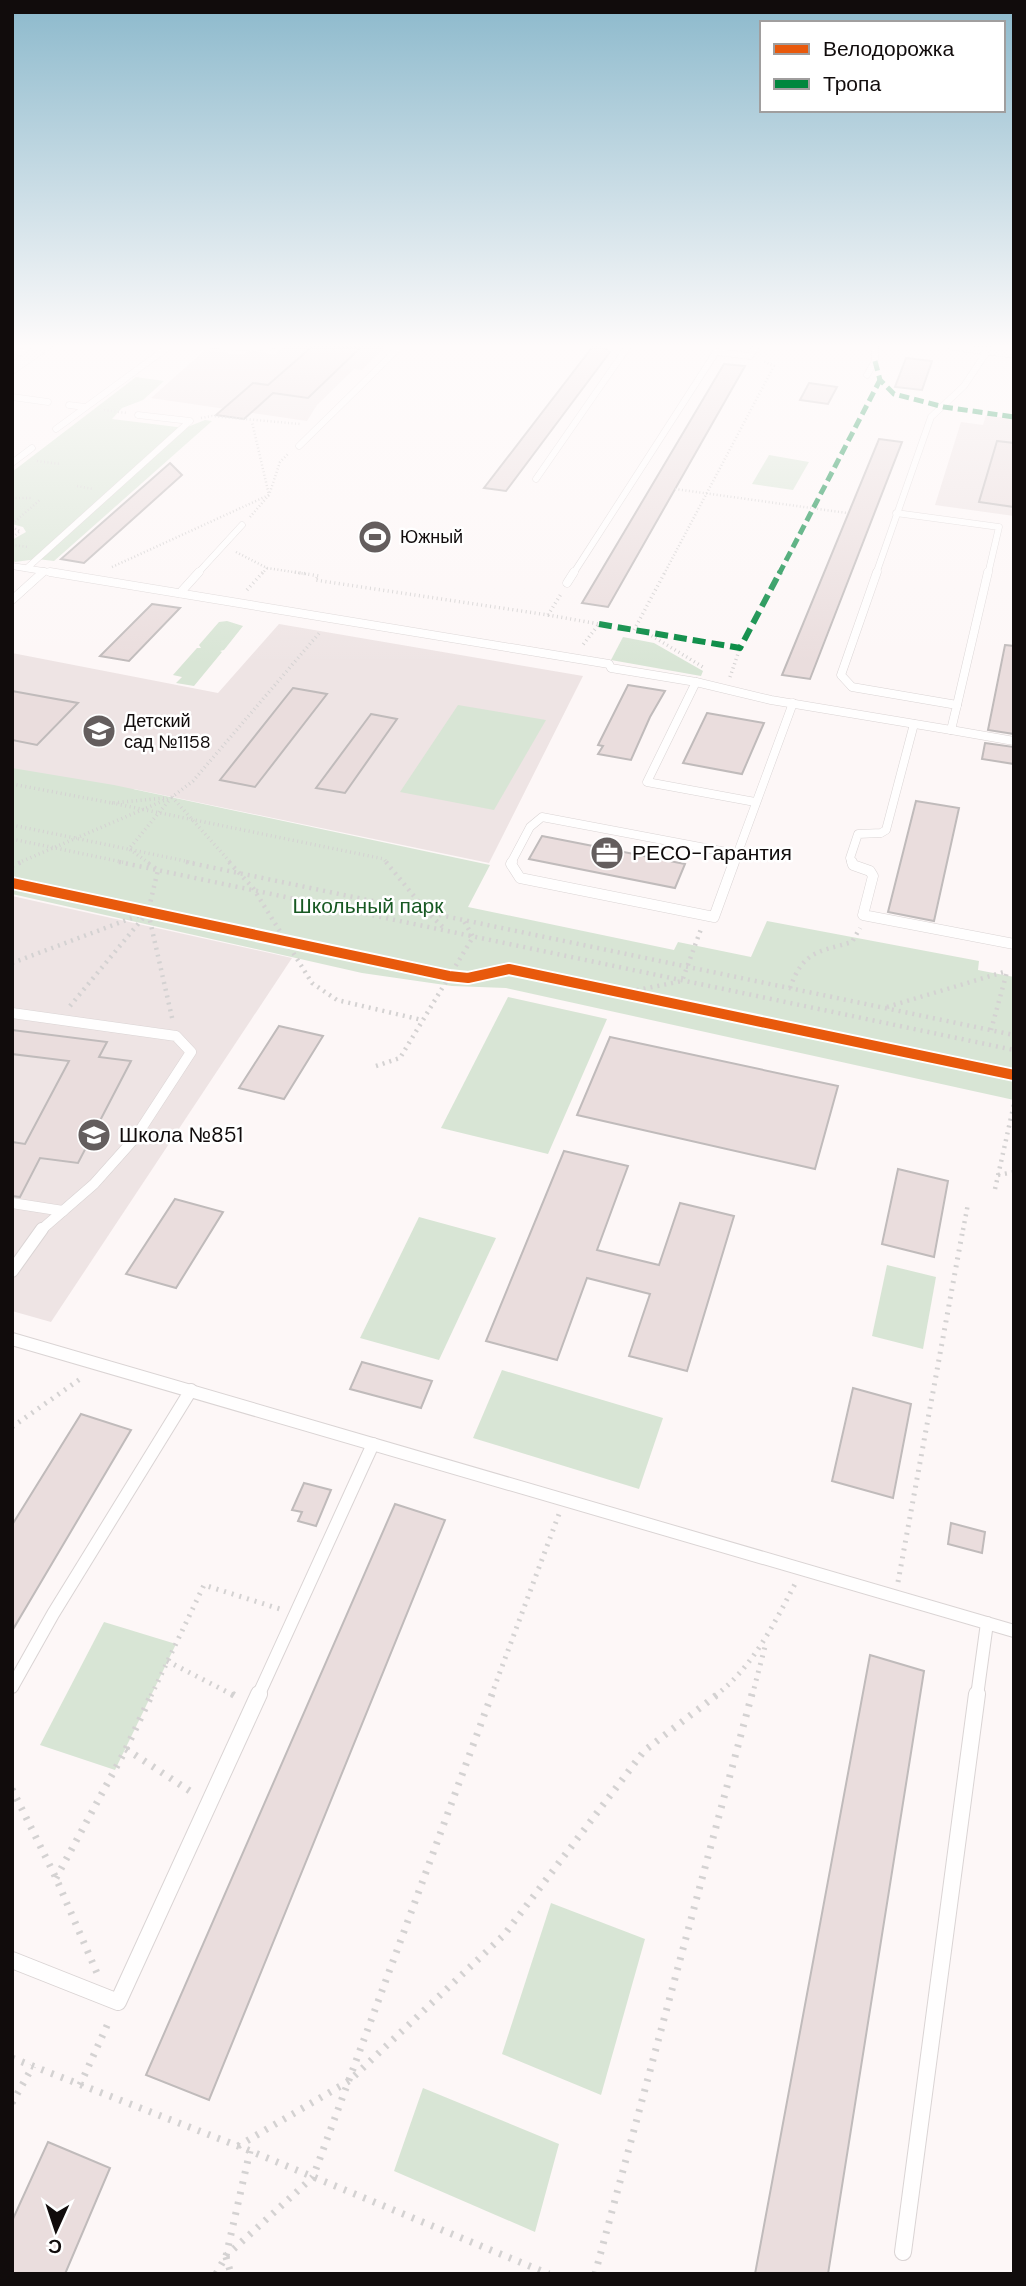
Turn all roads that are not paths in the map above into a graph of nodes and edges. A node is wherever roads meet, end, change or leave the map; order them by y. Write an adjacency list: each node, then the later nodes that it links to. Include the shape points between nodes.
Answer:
1 (27, 452): 6 (lane)
2 (156, 452): 11 (lane)
3 (555, 452): 7 (lane)
4 (652, 452): 13 (lane)
5 (918, 452): 8 (lane)
6 (12, 463)
7 (536, 479)
8 (896, 513): 18 (lane, via 999,527); 18 (lane, via 841,675 852,687)
9 (242, 525): 14 (lane)
10 (12, 566): 11 (lane)
11 (27, 568): 12 (lane)
12 (44, 571): 14 (lane); 15 (lane)
13 (567, 583)
14 (180, 593): 16 (lane)
15 (12, 600)
16 (696, 682): 17 (lane); 22 (lane, via 647,782)
17 (793, 703): 19 (lane); 22 (lane)
18 (957, 705): 20 (lane)
19 (914, 724): 20 (lane); 24 (lane, via 886,830 858,834 850,858 857,868 873,873 863,915)
20 (951, 730): 21 (lane)
21 (1014, 741)
22 (755, 802): 23 (lane)
23 (737, 854): 23 (lane, via 714,918 520,878 511,864 530,827 542,817)
24 (1014, 944)
25 (12, 1013): 27 (lane, via 176,1036 191,1052 135,1138)
26 (12, 1203): 27 (lane)
27 (63, 1211): 28 (lane, via 42,1229)
28 (12, 1271)
29 (12, 1339): 30 (lane)
30 (191, 1391): 31 (lane); 34 (lane)
31 (373, 1444): 32 (lane); 35 (lane, via 208,1804 112,1999)
32 (987, 1623): 33 (lane); 36 (lane)
33 (1014, 1631)
34 (12, 1687)
35 (12, 1960)
36 (903, 2252)

